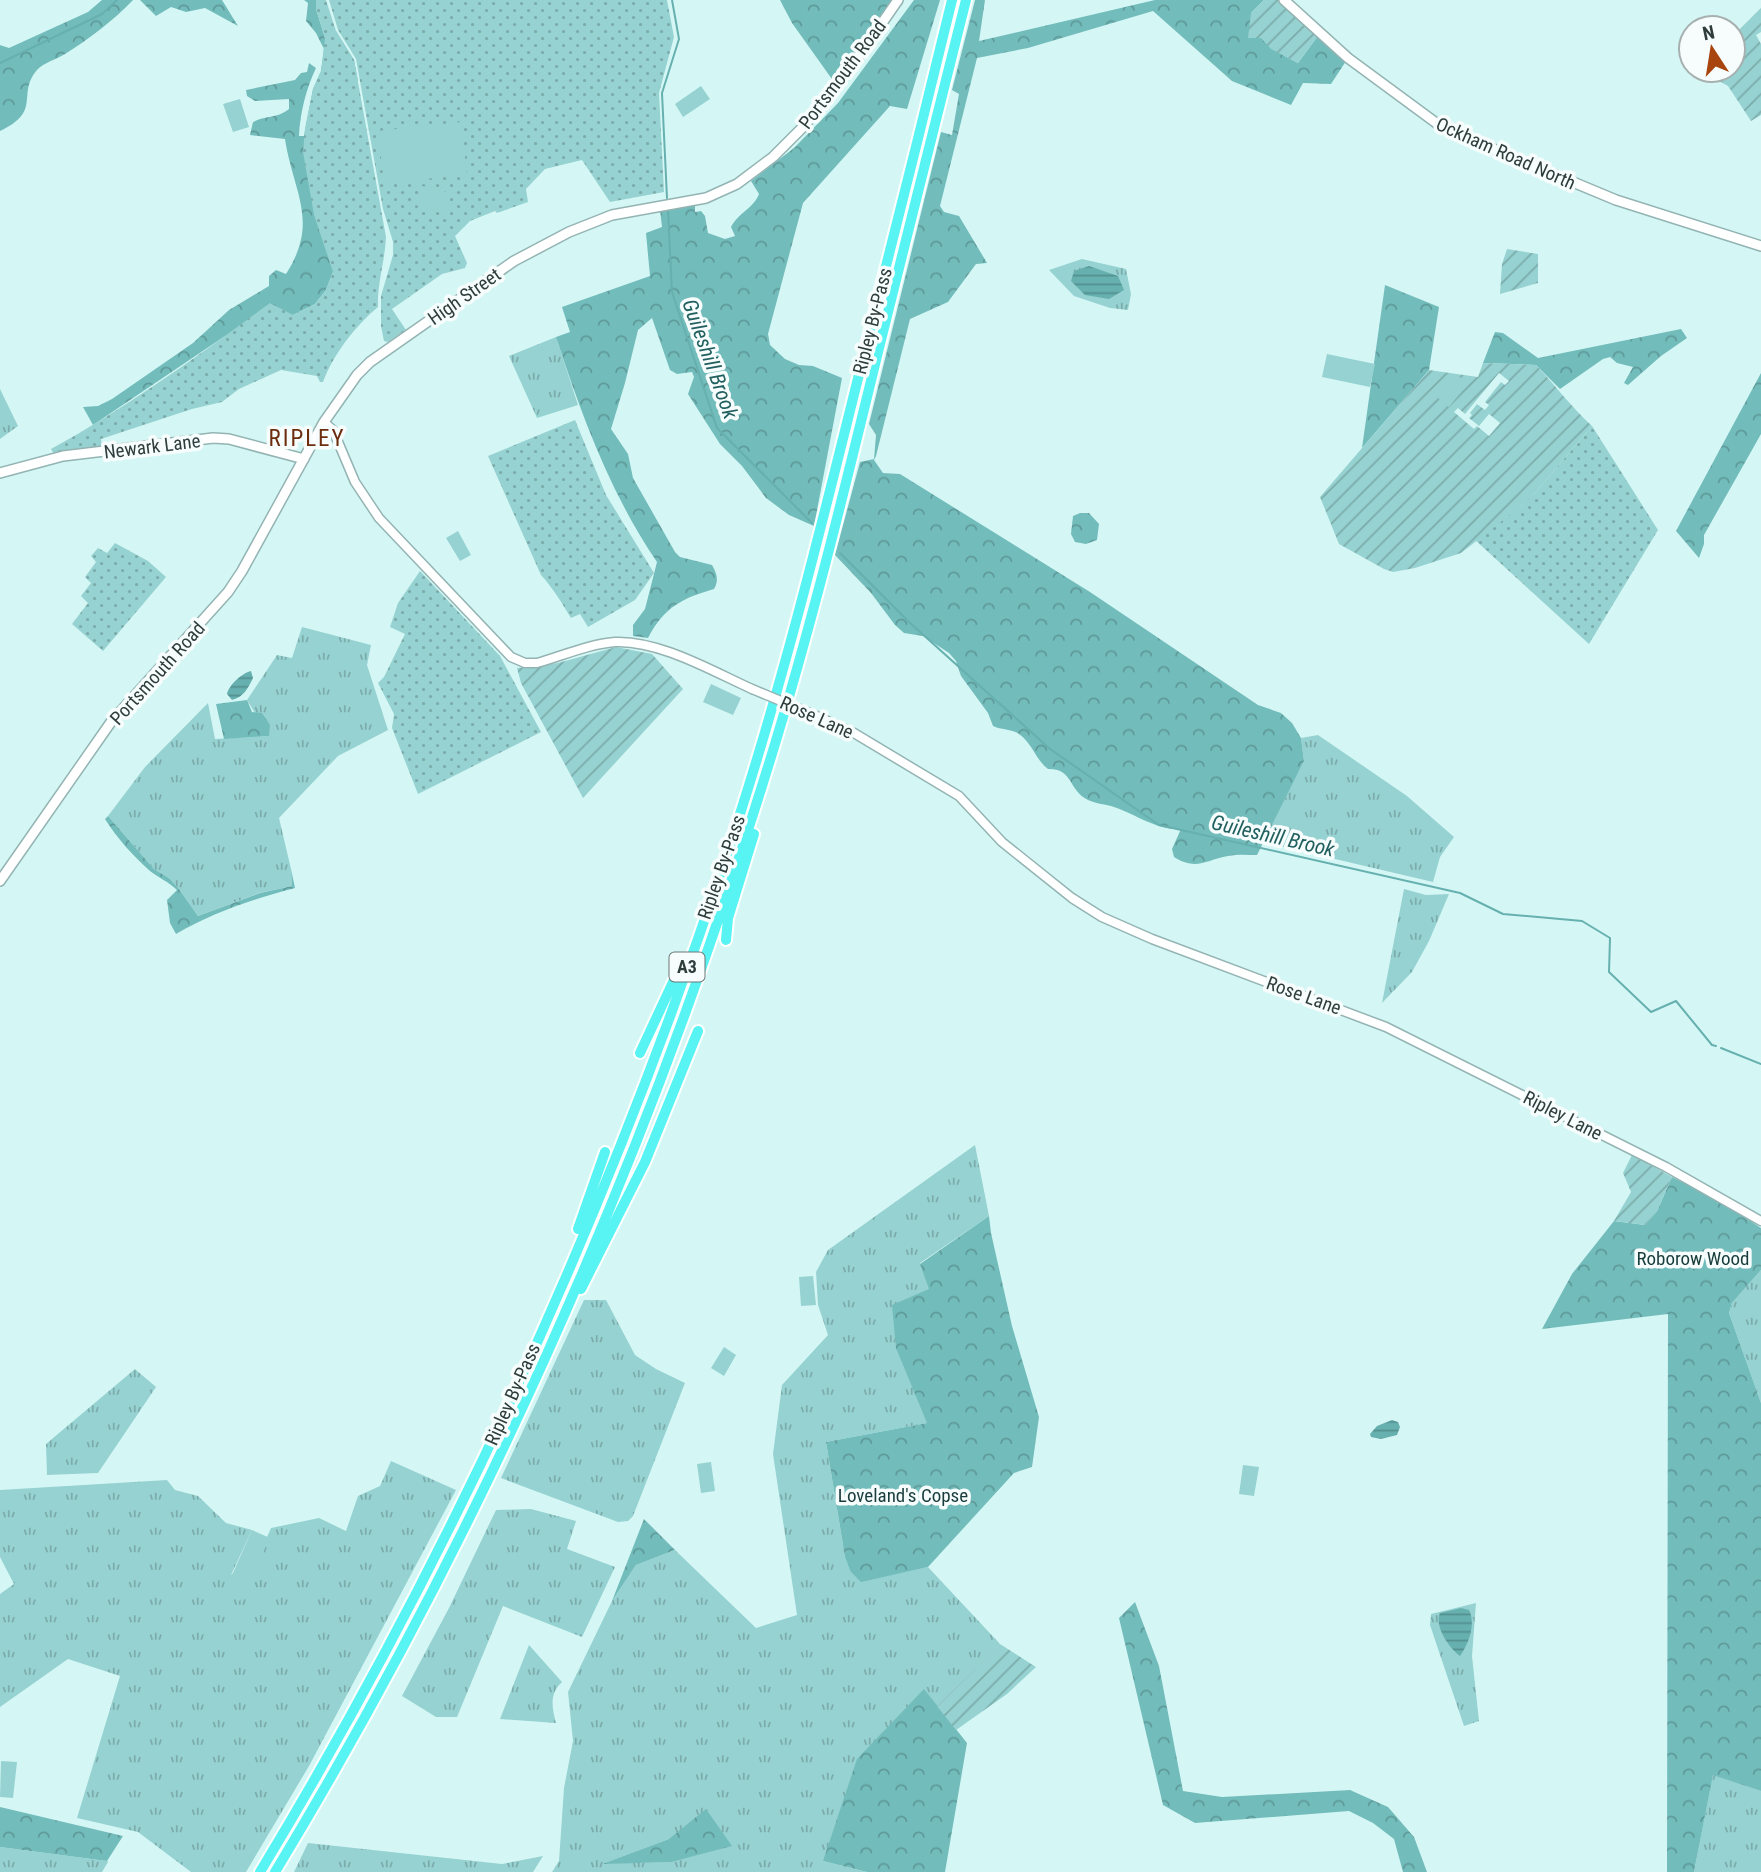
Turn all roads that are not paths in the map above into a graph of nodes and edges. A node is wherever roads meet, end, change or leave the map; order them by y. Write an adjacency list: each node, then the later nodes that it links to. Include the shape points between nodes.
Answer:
1 (898, 0): 5 (main road, Portsmouth Road, via 824,103 773,157 723,192)
2 (952, 0): 11 (highway, Ripley By-Pass / A3, via 787,659)
3 (966, 0): 10 (highway, Ripley By-Pass / A3, via 813,612)
4 (1284, 0): 6 (main road, Ockham Road North, via 1348,58 1443,128 1616,200)
5 (675, 205): 7 (main road, High Street, via 612,215 520,257 377,356 357,374)
6 (1761, 246)
7 (324, 422): 8 (main road, High Street); 14 (street, Rose Lane, bridge, via 335,433 355,482 379,518 510,657 537,663 605,644 633,643 658,649 854,733 958,796 1002,842 1102,917)
8 (304, 460): 9 (main road, Newark Lane, via 213,438 63,456); 12 (main road, Portsmouth Road, via 228,592 111,722)
9 (0, 473)
10 (767, 769): 13 (highway); 20 (highway, Ripley By-Pass / A3, via 661,1078)
11 (726, 858): 16 (highway); 19 (highway, Ripley By-Pass / A3, via 648,1075)
12 (0, 880)
13 (726, 940)
14 (1362, 1016): 18 (street, Ripley Lane, via 1666,1167)
15 (698, 1031): 20 (highway, via 645,1162)
16 (640, 1054)
17 (605, 1152): 19 (highway)
18 (1761, 1221)
19 (524, 1369): 21 (highway, Ripley By-Pass / A3, via 405,1617)
20 (536, 1377): 22 (highway, Ripley By-Pass / A3, via 416,1622)
21 (260, 1872)
22 (275, 1872)

